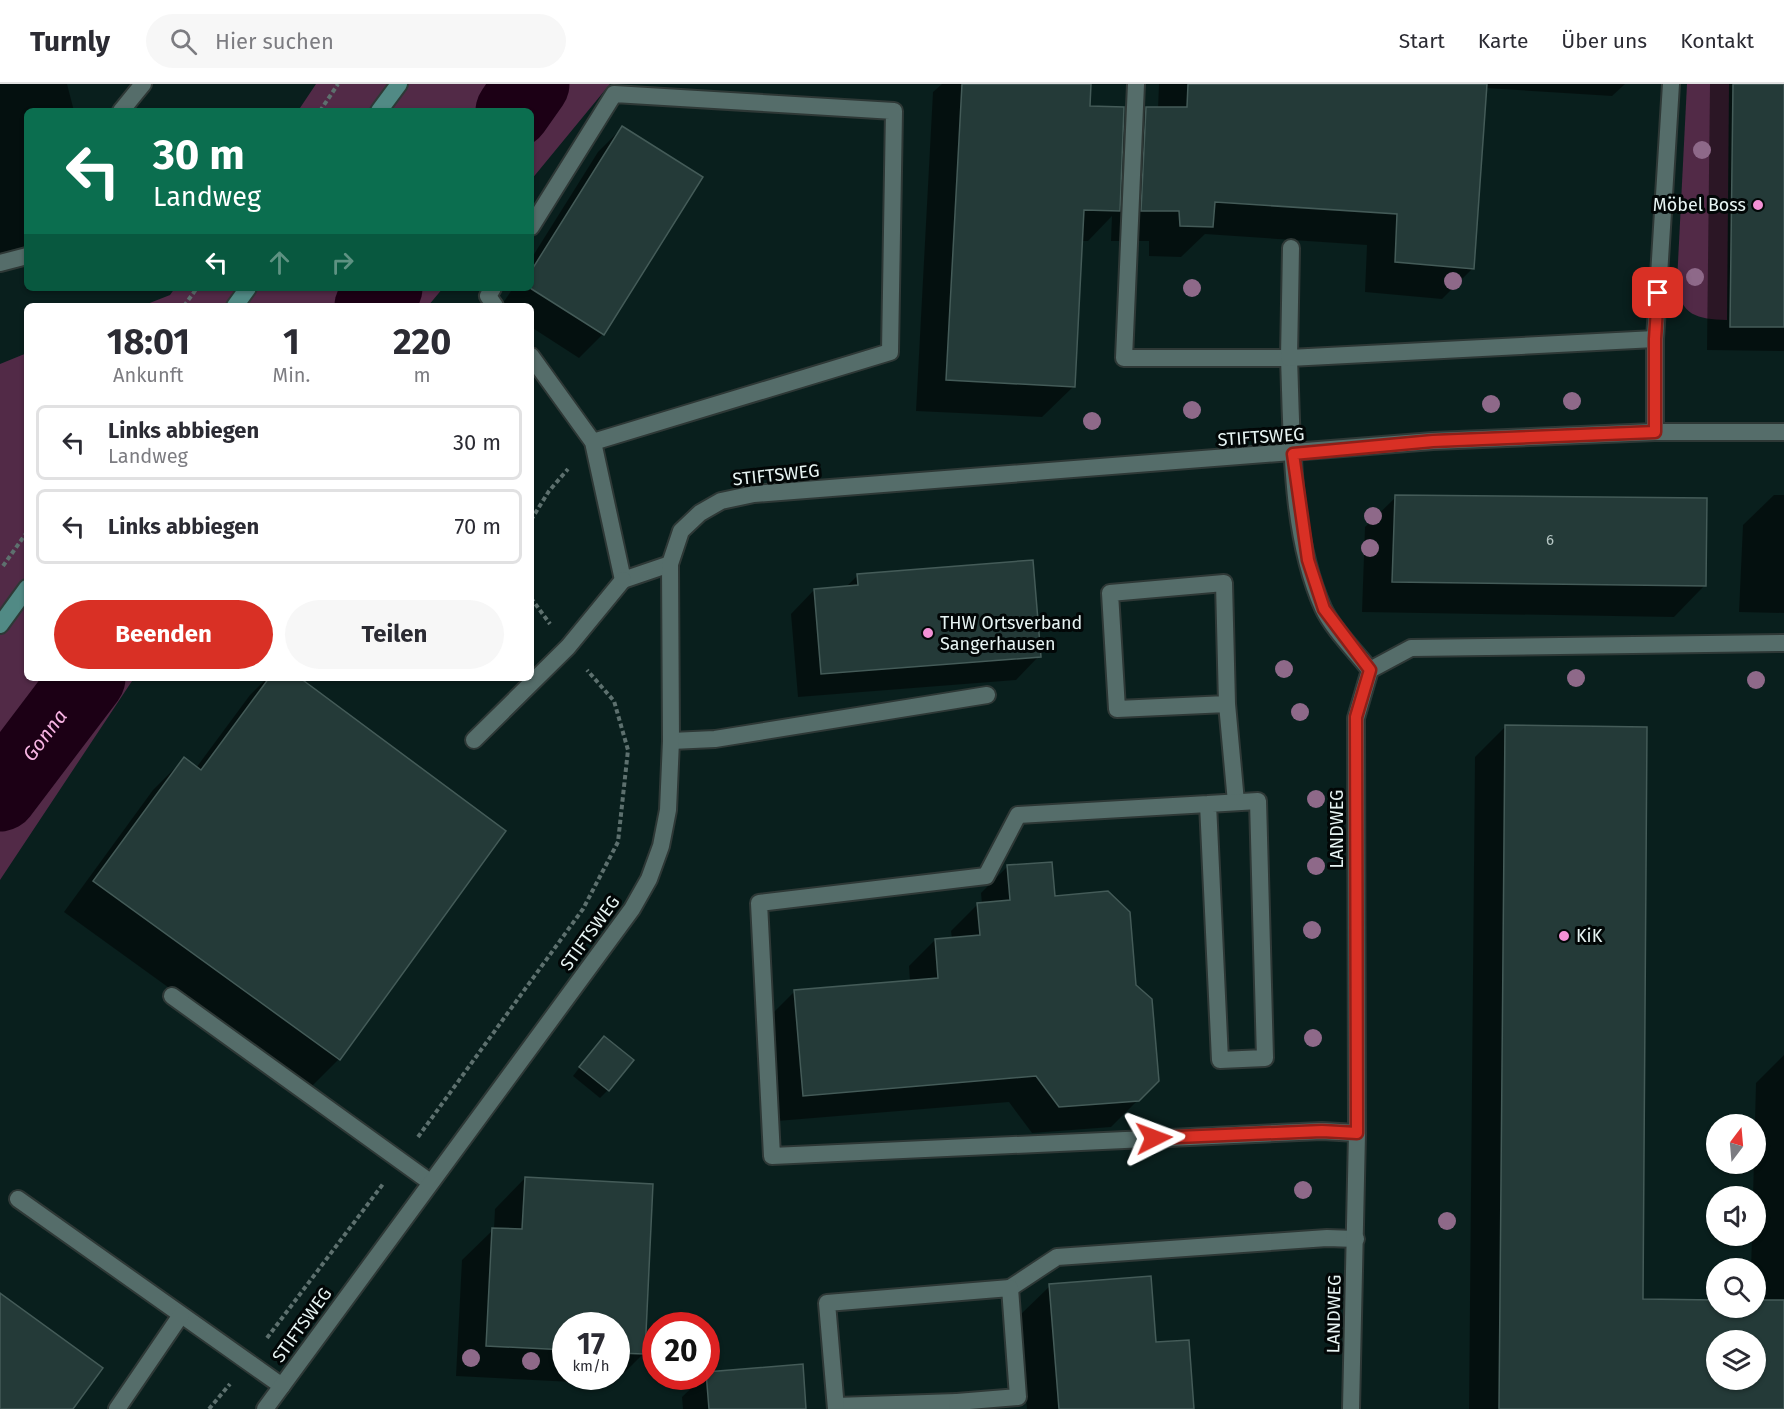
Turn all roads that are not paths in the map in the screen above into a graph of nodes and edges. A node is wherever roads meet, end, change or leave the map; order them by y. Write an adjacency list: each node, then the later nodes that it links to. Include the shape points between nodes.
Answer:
1 (143, 84): 5 (street)
2 (399, 84): 6 (main road)
3 (1136, 84): 12 (street, via 1124,358)
4 (1671, 84): 11 (street)
5 (123, 108)
6 (381, 108)
7 (534, 222): 16 (street, via 614,94 894,111 890,352)
8 (1291, 248): 12 (street)
9 (24, 257): 10 (street)
10 (0, 263)
11 (1655, 339): 12 (street); 14 (street)
12 (1288, 358): 17 (street)
13 (534, 360): 16 (street)
14 (1655, 432): 15 (street, STIFTSWEG); 17 (street, STIFTSWEG, via 1433,441)
15 (1784, 432)
16 (593, 442): 19 (street)
17 (1293, 454): 18 (street, STIFTSWEG, via 754,494 722,501 700,513 681,531); 23 (street, via 1308,560 1324,609)
18 (670, 564): 19 (street); 29 (street, STIFTSWEG)
19 (623, 580): 24 (street, via 568,647)
20 (24, 592): 21 (main road)
21 (0, 625)
22 (1784, 643): 23 (street, via 1411,648)
23 (1370, 670): 33 (street, LANDWEG, via 1356,717)
24 (534, 681)
25 (534, 681): 28 (street)
26 (987, 694): 29 (street, via 715,739)
27 (1227, 704): 27 (street, via 1224,583 1110,593 1117,709); 30 (street)
28 (474, 740)
29 (671, 741): 34 (street, STIFTSWEG, via 668,810 650,879 632,909)
30 (1236, 802): 31 (street); 31 (street, via 1258,801 1264,1058 1220,1060)
31 (1208, 804): 33 (street, via 1018,815 987,876 759,903 772,1156 1310,1131)
32 (172, 996): 34 (street)
33 (1357, 1133): 36 (street, LANDWEG)
34 (430, 1182): 39 (street, STIFTSWEG)
35 (18, 1199): 38 (street)
36 (1356, 1239): 37 (street, via 1057,1257); 44 (street, LANDWEG)
37 (1010, 1288): 40 (street, via 1018,1397); 41 (street, via 827,1302)
38 (181, 1315): 39 (street); 42 (street)
39 (282, 1386): 43 (street, STIFTSWEG)
40 (957, 1405): 41 (street)
41 (836, 1408)
42 (117, 1409)
43 (265, 1409)
44 (1351, 1409)

